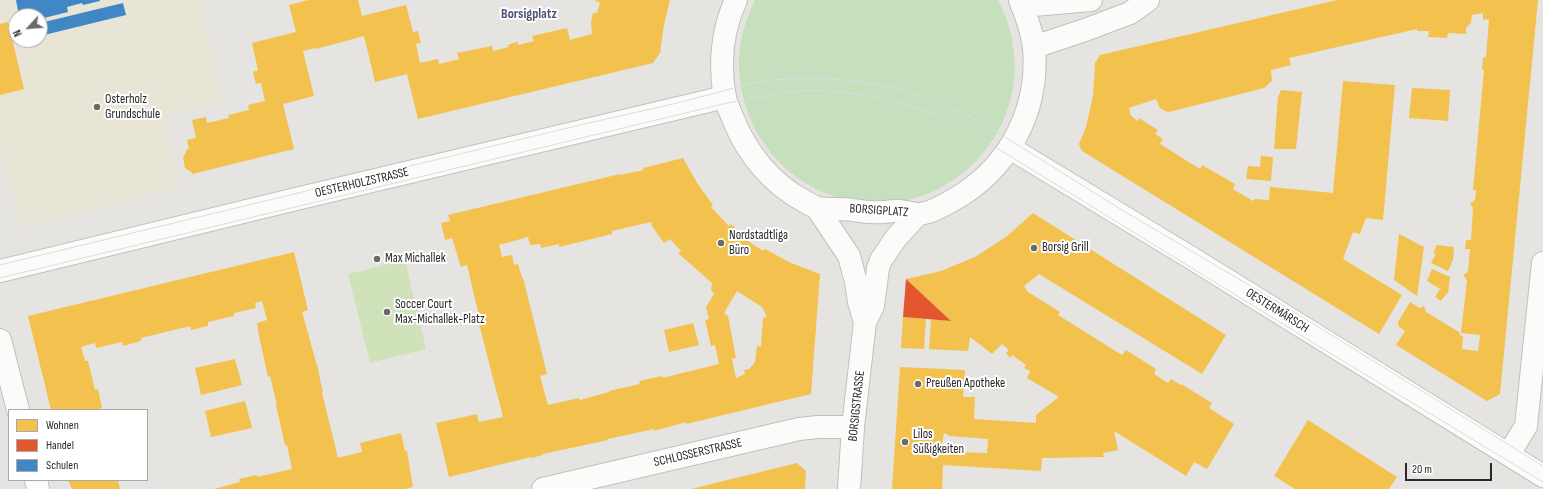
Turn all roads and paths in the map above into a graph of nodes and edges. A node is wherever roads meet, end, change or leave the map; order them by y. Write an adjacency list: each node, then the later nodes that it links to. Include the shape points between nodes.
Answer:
1 (736, 0): 6 (street, BORSIGPLATZ, via 724,36 722,64)
2 (1091, 0): 4 (street)
3 (1148, 0): 5 (street, via 1130,13)
4 (1021, 3): 5 (street, BORSIGPLATZ)
5 (1034, 47): 7 (street, BORSIGPLATZ, via 1032,90 1025,117)
6 (725, 97): 8 (street, BORSIGPLATZ, via 742,140 765,171 794,196); 11 (street, OESTERHOLZSTRASSE)
7 (1010, 148): 9 (street, BORSIGPLATZ, via 978,185 946,205); 16 (street, OESTERMÄRSCH)
8 (817, 208): 9 (street, BORSIGPLATZ); 12 (street, BORSIGSTRASSE, via 849,256)
9 (918, 214): 12 (street, BORSIGSTRASSE, via 896,238 881,260 873,306)
10 (1543, 263): 16 (street, via 1526,426)
11 (0, 271)
12 (865, 322): 15 (street, BORSIGSTRASSE)
13 (0, 340): 14 (street)
14 (18, 409)
15 (853, 427): 18 (street, SCHLOSSERSTRASSE, via 799,429); 19 (street, BORSIGSTRASSE)
16 (1508, 454): 17 (street, OESTERMÄRSCH)
17 (1543, 476)
18 (543, 489)
19 (849, 489)

